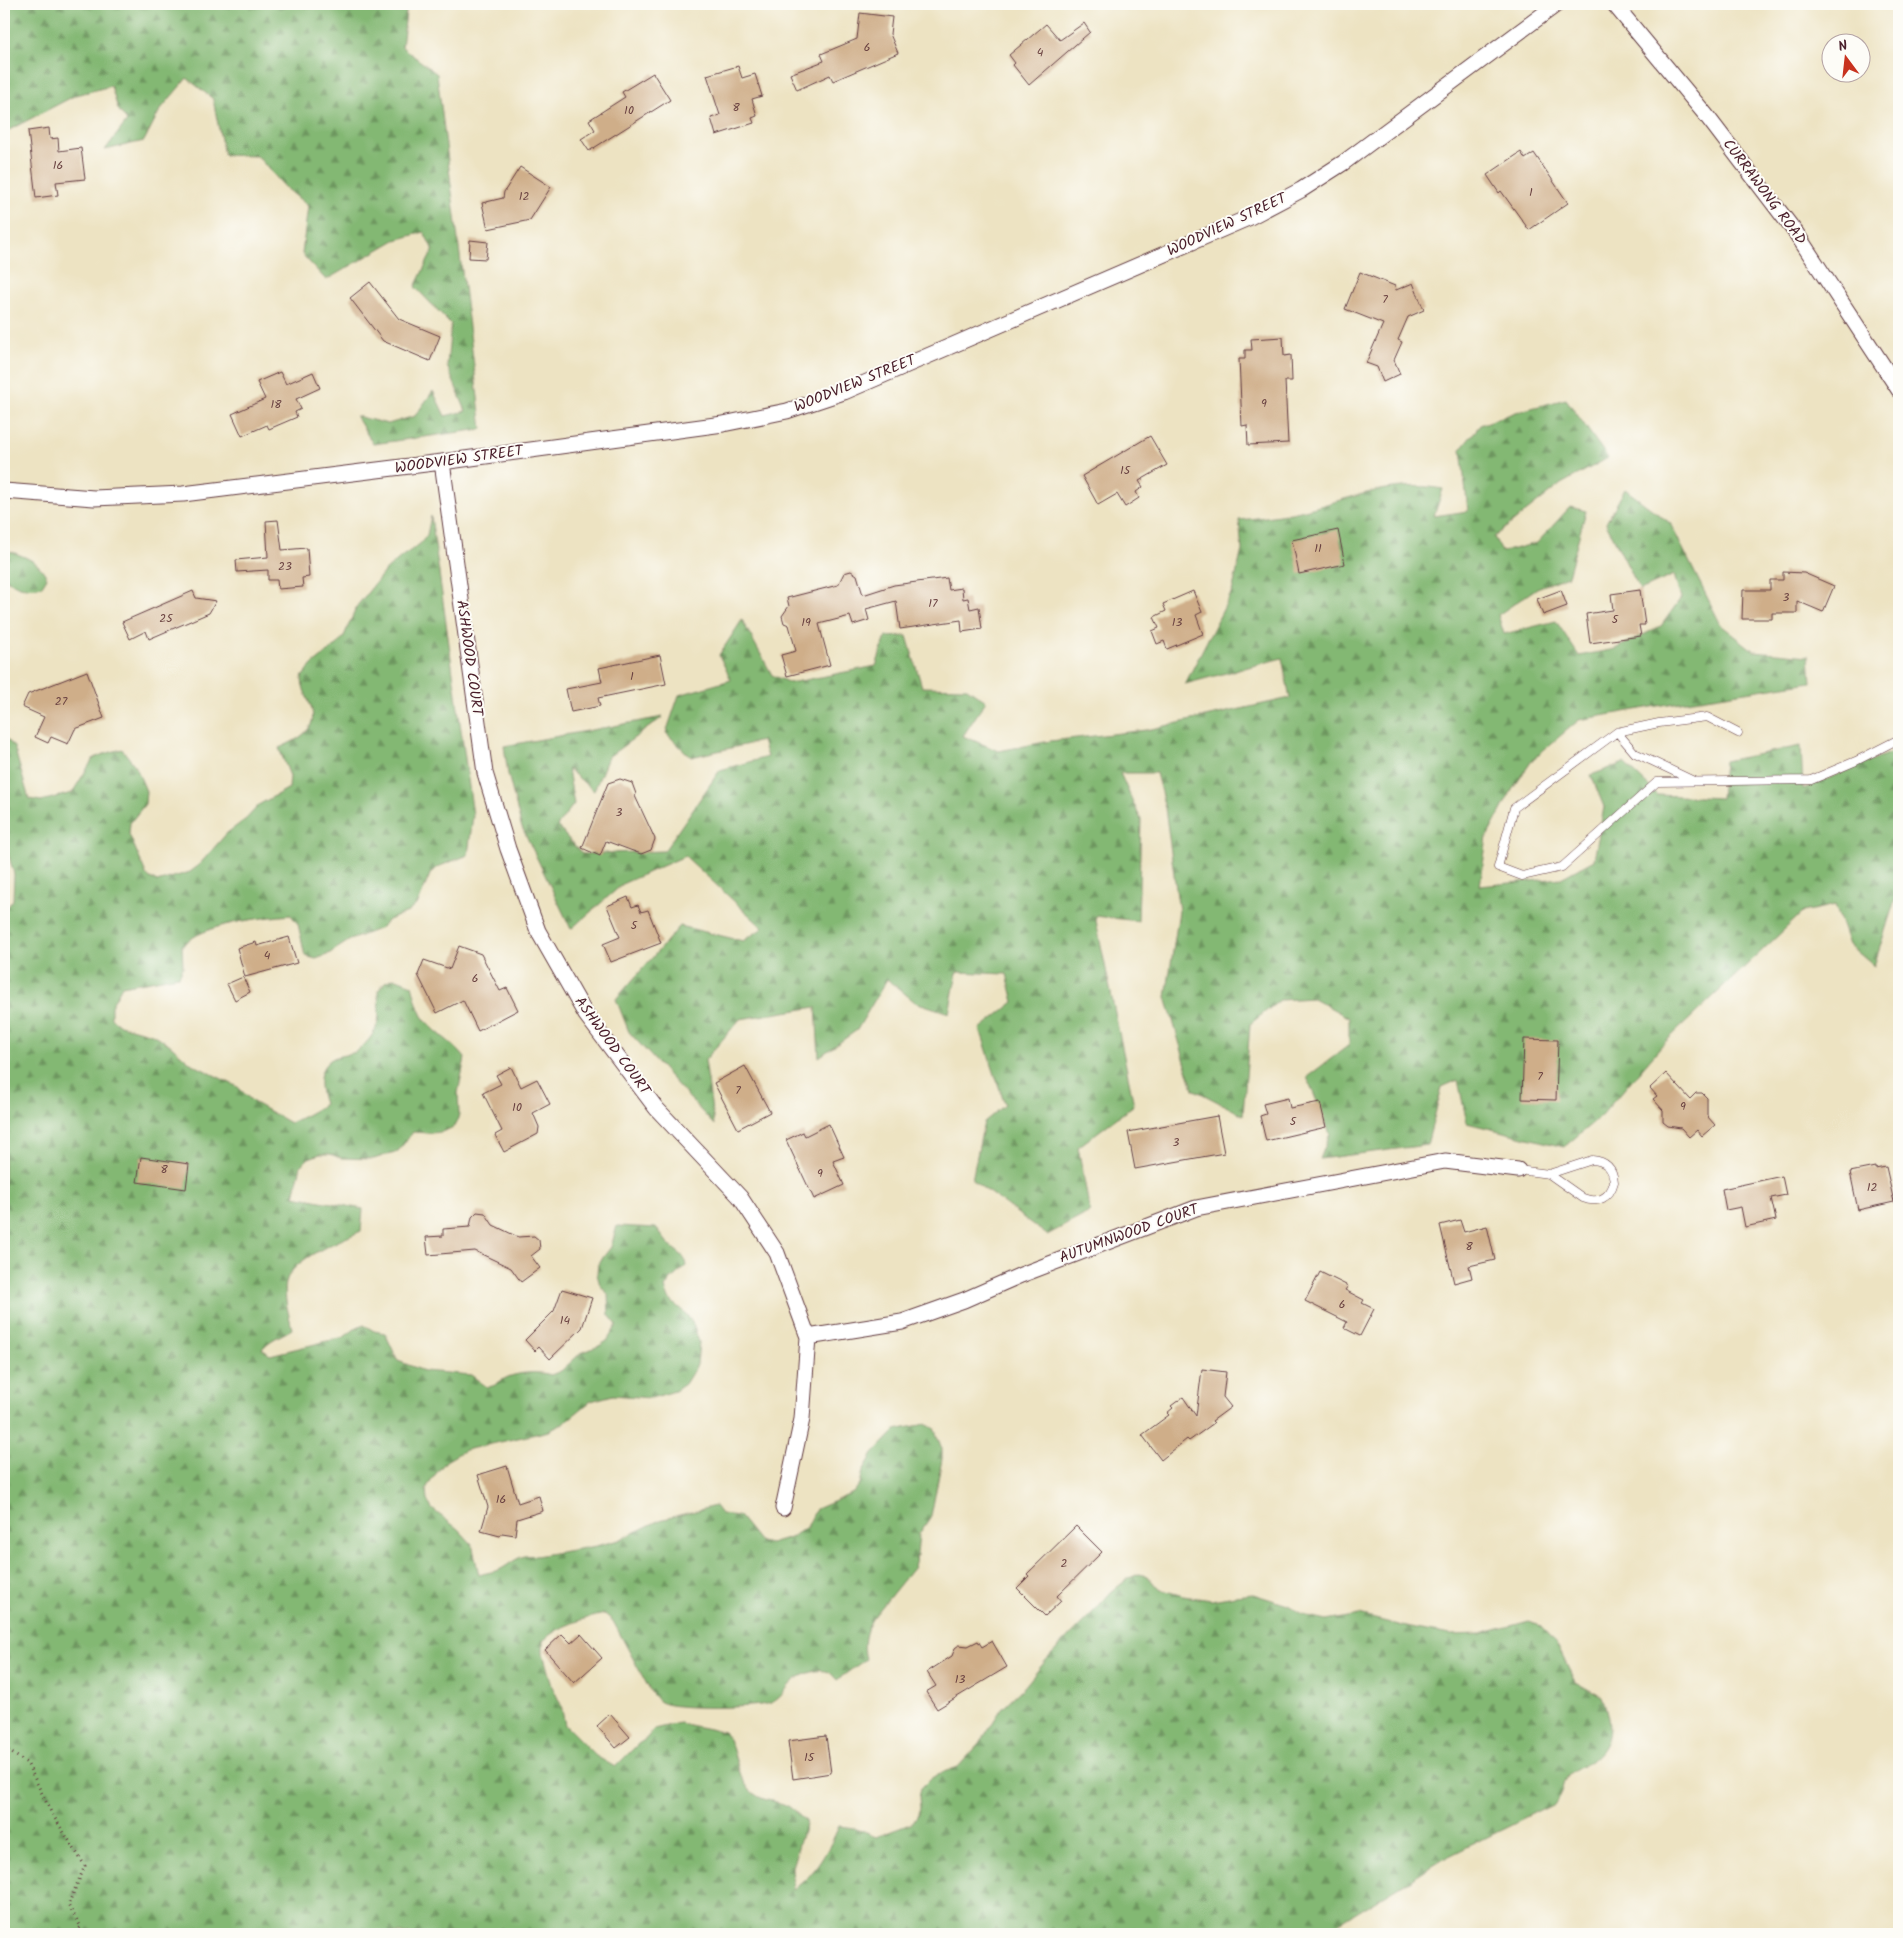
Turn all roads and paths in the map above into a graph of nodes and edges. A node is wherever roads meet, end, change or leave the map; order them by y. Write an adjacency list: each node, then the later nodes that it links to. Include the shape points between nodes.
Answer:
1 (1556, 4): 4 (street, WOODVIEW STREET, via 1301,190 1255,215 844,392 787,411 722,424)
2 (1614, 4): 3 (street, CURRAWONG ROAD, via 1706,115 1796,233)
3 (1899, 390)
4 (442, 462): 5 (street, WOODVIEW STREET, via 183,494 94,498); 12 (street, ASHWOOD COURT, via 485,773 538,931 586,1014 656,1108 740,1197 777,1253)
5 (4, 491)
6 (1617, 732): 7 (lane, via 1708,717); 9 (lane, via 1635,753); 9 (lane, via 1514,808 1498,867 1522,876 1562,867 1656,782)
7 (1738, 733)
8 (1899, 739): 9 (lane, via 1811,780)
9 (1697, 782)
10 (1518, 1170): 11 (lane); 12 (street, AUTUMNWOOD COURT, via 1445,1162 1196,1208 902,1322)
11 (1549, 1174): 11 (lane, via 1592,1160 1605,1164 1614,1182 1603,1199 1589,1200)
12 (808, 1337): 13 (street, ASHWOOD COURT, via 802,1419)
13 (783, 1508)
14 (4, 1748): 15 (path, via 28,1763 51,1812 85,1866 68,1905 81,1928)
15 (73, 1934)

